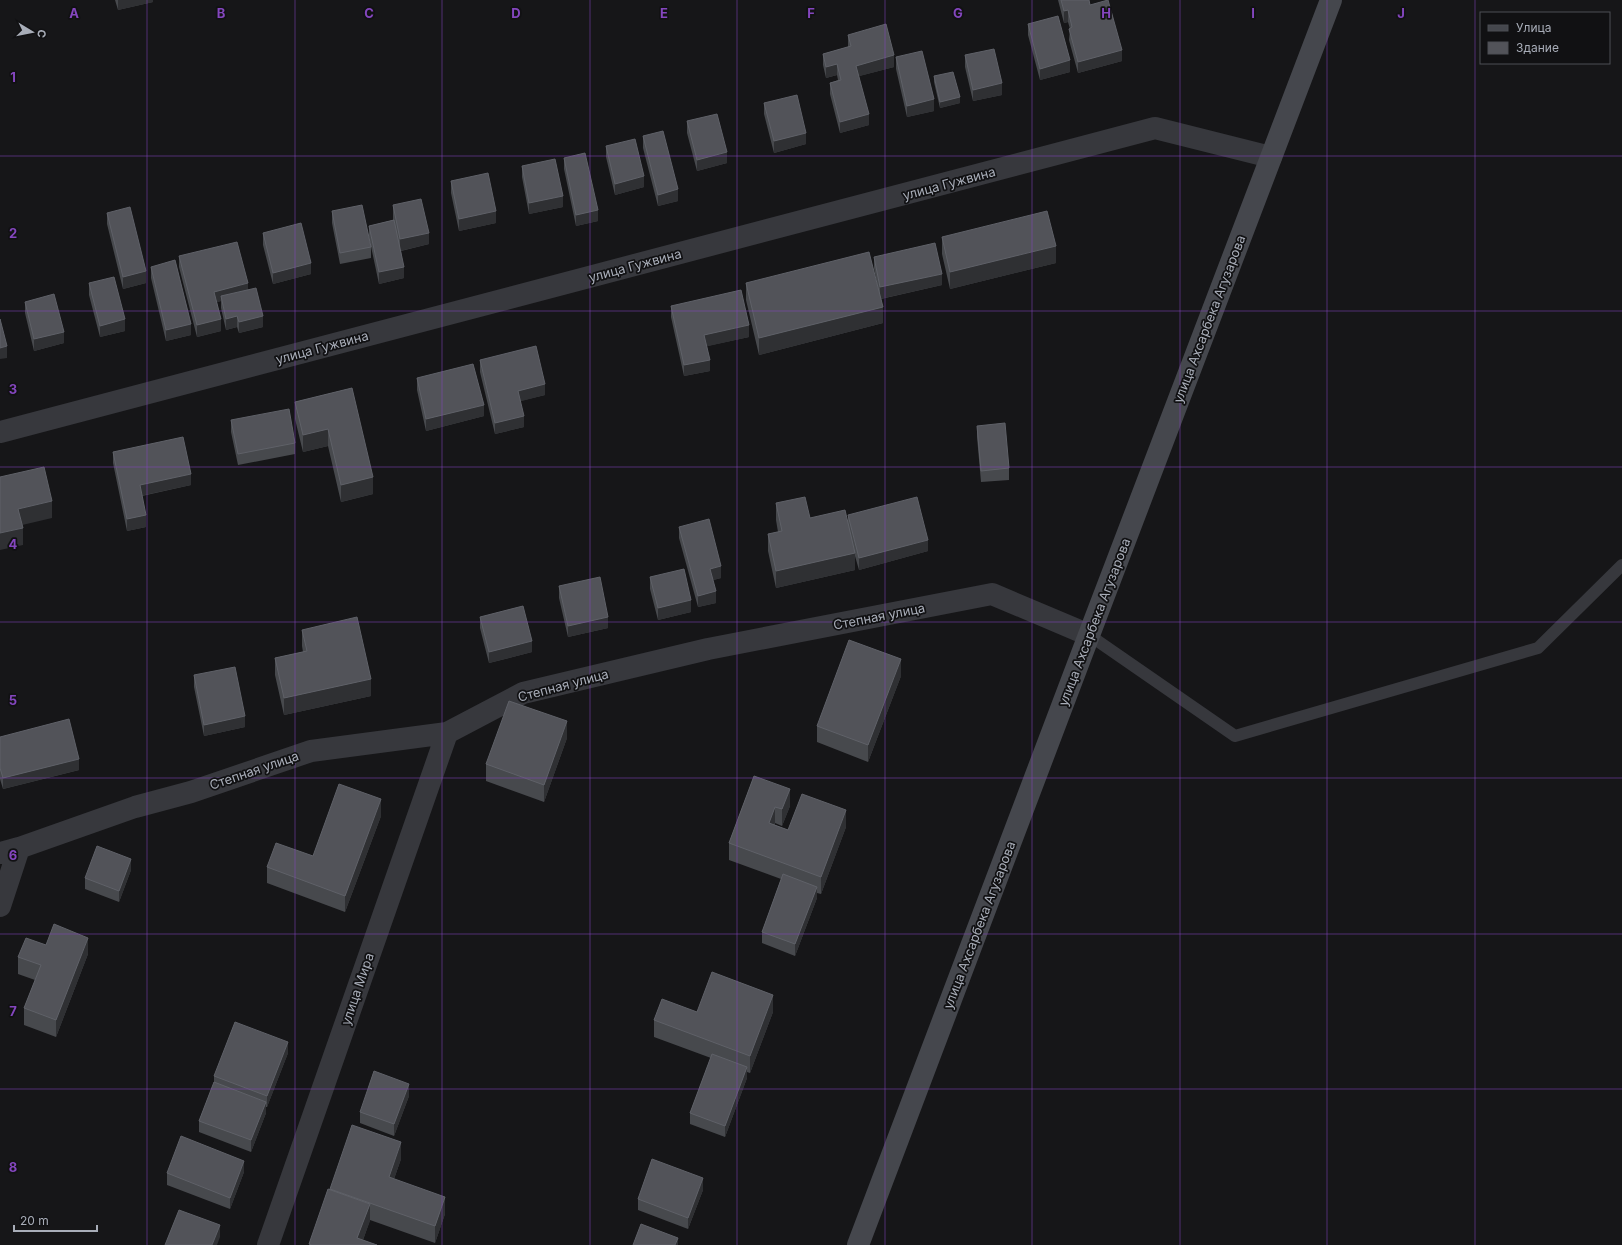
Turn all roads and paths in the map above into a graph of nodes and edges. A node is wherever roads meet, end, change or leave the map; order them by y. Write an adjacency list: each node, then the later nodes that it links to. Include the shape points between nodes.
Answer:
1 (1331, 0): 2 (street, улица Ахсарбека Агузарова)
2 (1271, 157): 3 (street, улица Гужвина, via 1155,128); 5 (street, улица Ахсарбека Агузарова)
3 (0, 432)
4 (1622, 565): 5 (lane, via 1538,648 1235,736)
5 (1089, 635): 6 (street, Степная улица, via 992,594 708,649 523,693); 10 (street, улица Ахсарбека Агузарова)
6 (447, 734): 7 (street, Степная улица, via 311,750 191,792 135,807); 9 (street, улица Мира)
7 (10, 850): 8 (street)
8 (0, 906)
9 (268, 1245)
10 (858, 1245)

